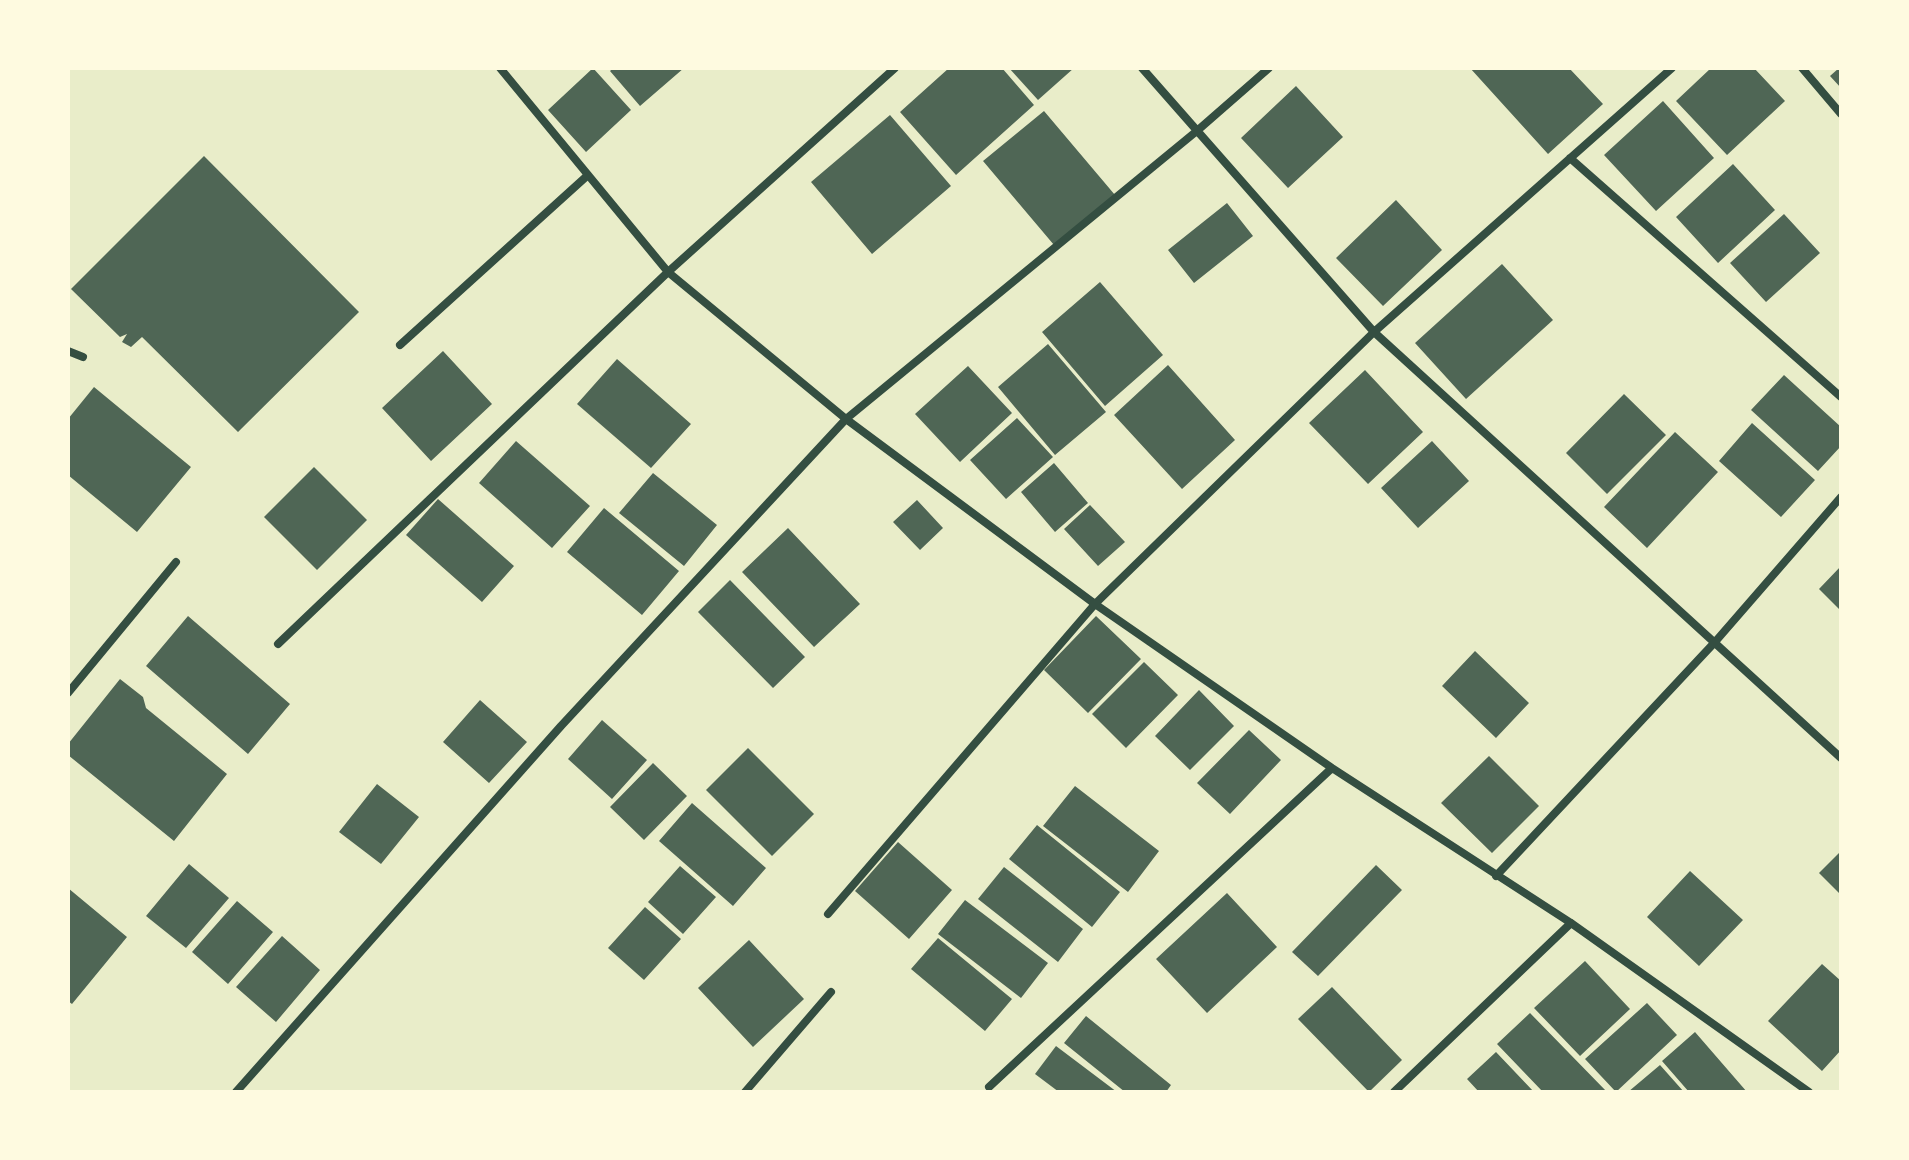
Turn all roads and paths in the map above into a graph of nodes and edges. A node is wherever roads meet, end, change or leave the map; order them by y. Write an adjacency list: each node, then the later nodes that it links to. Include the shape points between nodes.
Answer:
1 (500, 68): 10 (street)
2 (895, 68): 11 (street)
3 (1142, 68): 8 (street)
4 (1269, 68): 8 (street)
5 (1672, 68): 9 (street)
6 (1802, 68): 7 (street)
7 (1841, 114)
8 (1198, 130): 12 (street); 17 (street)
9 (1570, 158): 12 (street); 16 (street)
10 (588, 175): 11 (street); 13 (street)
11 (668, 272): 17 (street); 22 (street)
12 (1374, 332): 20 (street); 21 (street)
13 (400, 345)
14 (68, 351): 15 (street)
15 (83, 357)
16 (1841, 397)
17 (846, 419): 20 (street); 31 (street, via 561,726)
18 (1841, 497): 21 (street)
19 (176, 562): 23 (street)
20 (1095, 604): 25 (street); 27 (street)
21 (1715, 642): 24 (street); 26 (street)
22 (278, 644)
23 (68, 693)
24 (1841, 758)
25 (1332, 768): 26 (street); 30 (street)
26 (1496, 876): 28 (street)
27 (828, 914)
28 (1571, 923): 33 (street); 34 (street)
29 (831, 992): 32 (street)
30 (989, 1087)
31 (236, 1092)
32 (745, 1092)
33 (1394, 1092)
34 (1809, 1092)

